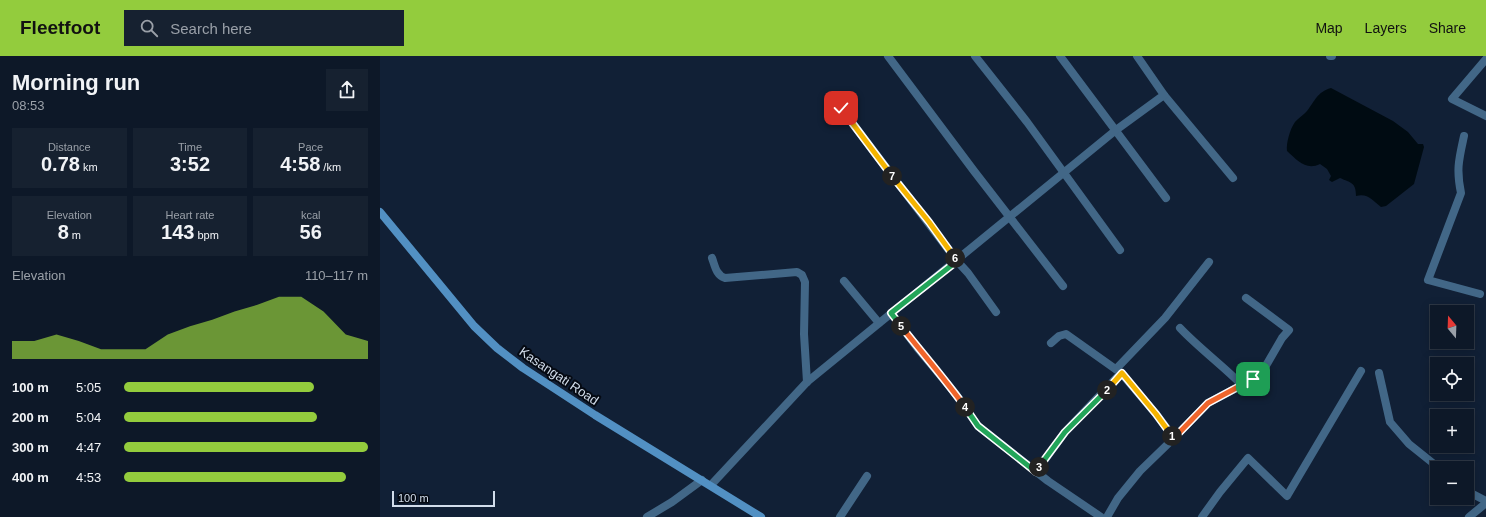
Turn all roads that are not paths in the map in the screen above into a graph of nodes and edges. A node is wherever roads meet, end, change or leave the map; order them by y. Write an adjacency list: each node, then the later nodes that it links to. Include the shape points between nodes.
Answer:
1 (888, 56): 15 (street)
2 (975, 56): 11 (street)
3 (1060, 56): 9 (street)
4 (1137, 56): 6 (street)
5 (1486, 59): 8 (street, via 1452,99)
6 (1164, 95): 9 (street); 12 (street)
7 (841, 108): 18 (street)
8 (1486, 116)
9 (1116, 130): 11 (street); 13 (street)
10 (1464, 136): 22 (street, via 1458,163 1461,193 1428,280)
11 (1063, 173): 15 (street); 16 (street)
12 (1233, 178)
13 (1166, 198)
14 (380, 212): 38 (street, Kasangati Road, via 474,326 497,348 595,415)
15 (1009, 217): 18 (street); 21 (street)
16 (1120, 250)
17 (712, 258): 32 (street, via 716,272 725,278 797,272 802,275 805,282 804,334)
18 (957, 261): 24 (street); 25 (street)
19 (1209, 262): 29 (street)
20 (844, 281): 26 (street)
21 (1063, 286)
22 (1480, 294)
23 (1246, 298): 33 (street, via 1289,330 1264,368)
24 (996, 312)
25 (891, 313): 26 (street); 36 (street, via 978,426)
26 (878, 323): 32 (street)
27 (1180, 328): 33 (street)
28 (1051, 343): 29 (street, via 1066,334)
29 (1119, 371): 34 (street); 36 (street, via 1065,432)
30 (1361, 371): 49 (street, via 1287,496 1248,458)
31 (1379, 373): 35 (street, via 1390,422 1409,444)
32 (807, 382): 39 (street)
33 (1242, 385): 34 (street, via 1208,403)
34 (1174, 438): 48 (street, via 1140,471 1118,498)
35 (1430, 461)
36 (1036, 472): 42 (street)
37 (867, 476): 45 (street)
38 (702, 480): 39 (street, Kasangati Road); 43 (street)
39 (711, 485): 44 (street, Kasangati Road)
40 (1474, 495): 41 (street)
41 (1486, 502): 50 (street)
42 (1086, 508): 46 (street); 47 (street)
43 (647, 517)
44 (762, 517)
45 (840, 517)
46 (1085, 517)
47 (1101, 517)
48 (1107, 517)
49 (1202, 517)
50 (1469, 517)

